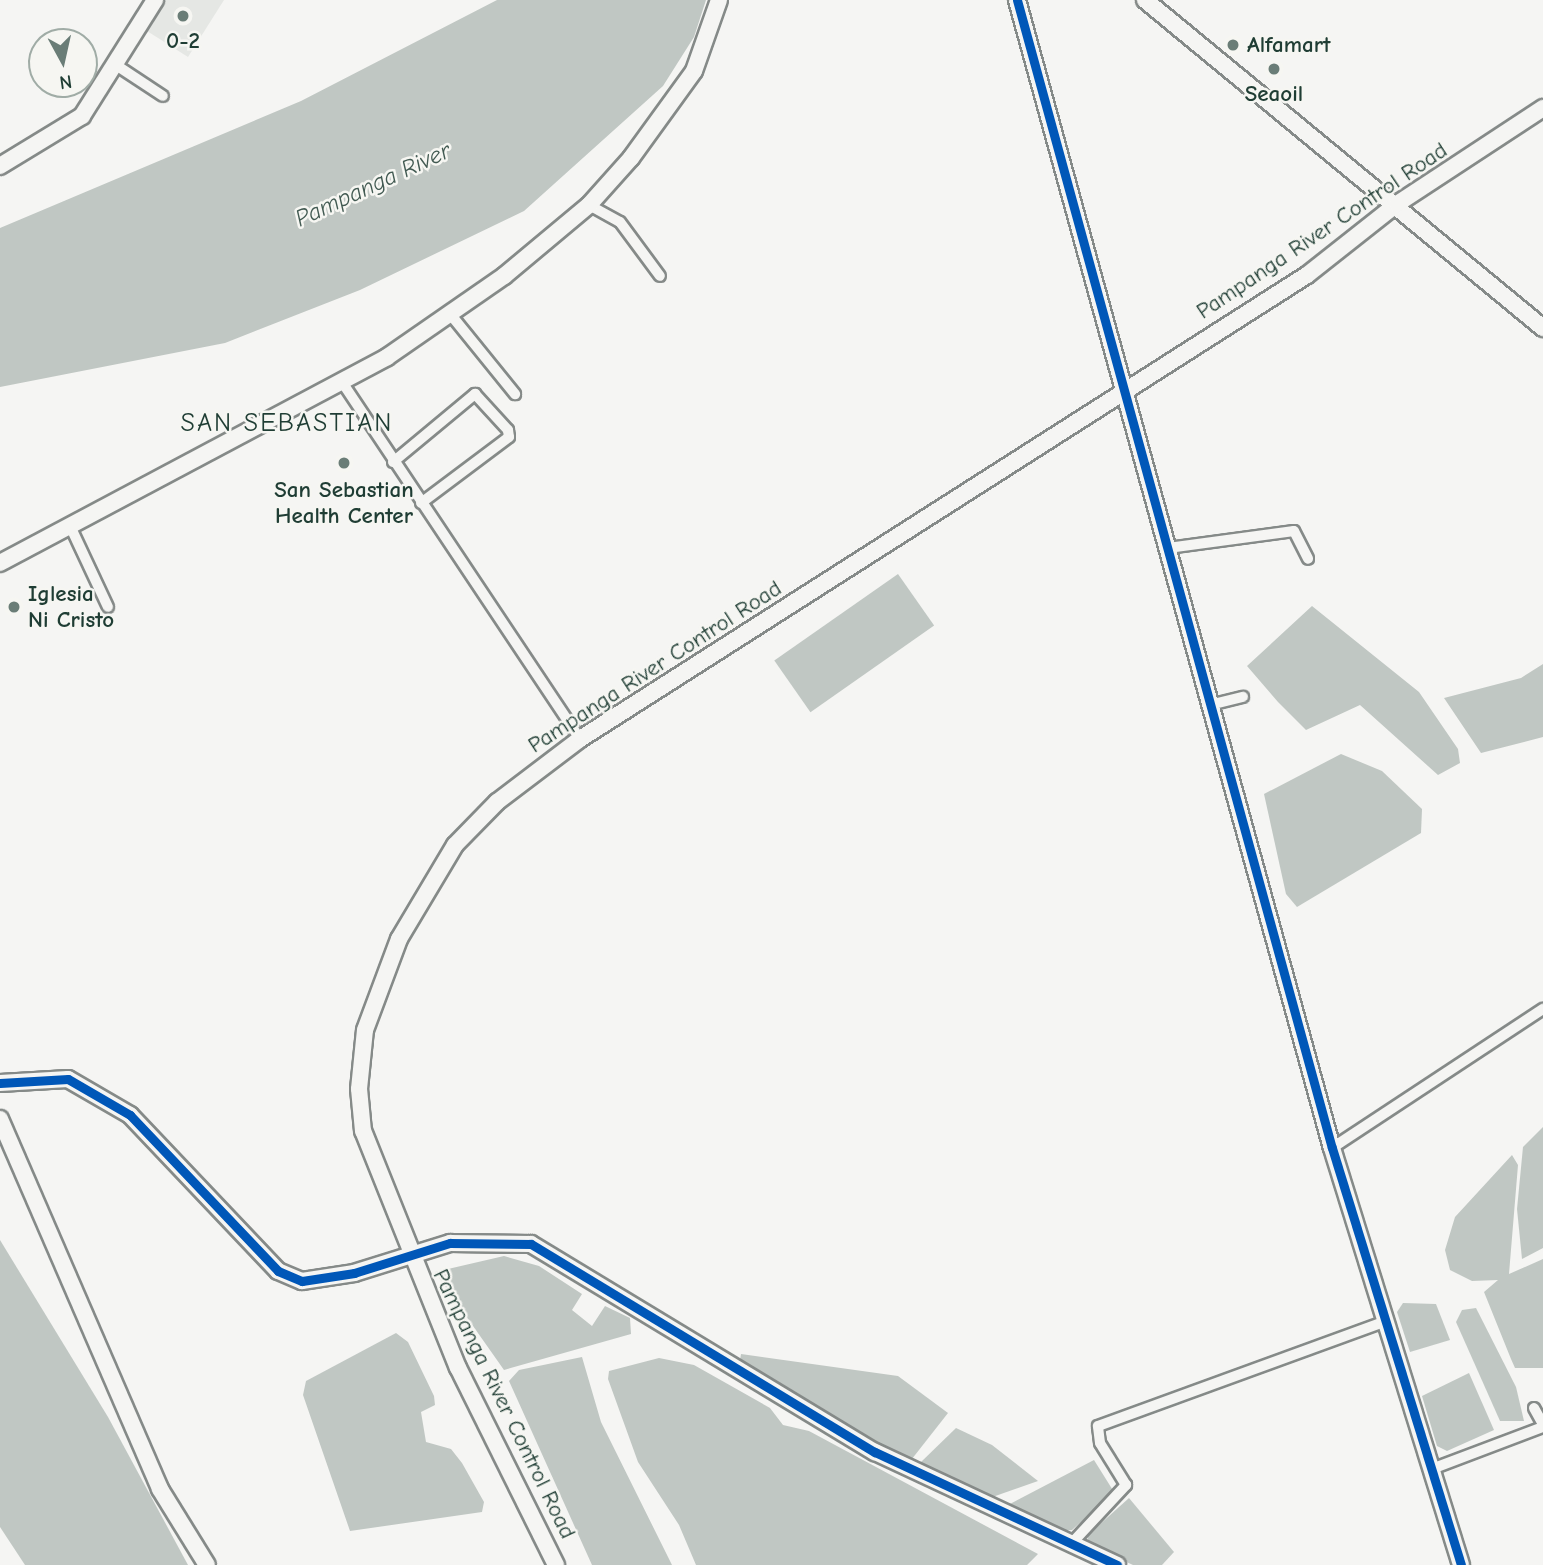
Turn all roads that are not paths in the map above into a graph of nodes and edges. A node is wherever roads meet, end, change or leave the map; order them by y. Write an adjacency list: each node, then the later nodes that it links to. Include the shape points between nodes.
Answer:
1 (155, 0): 5 (street)
2 (719, 0): 10 (street, via 694,71)
3 (1017, 0): 15 (street)
4 (1144, 0): 9 (street)
5 (116, 65): 6 (street); 8 (street, via 82,116)
6 (163, 96)
7 (1543, 107): 9 (street, Pampanga River Control Road)
8 (0, 166)
9 (1397, 204): 13 (street); 15 (street, Pampanga River Control Road, via 1307,275)
10 (589, 205): 11 (street, via 620,222); 12 (street)
11 (660, 276)
12 (451, 315): 14 (street); 16 (street)
13 (1543, 328)
14 (341, 382): 17 (street); 19 (street)
15 (1124, 391): 20 (street); 26 (street, Pampanga River Control Road)
16 (515, 394)
17 (393, 462): 18 (street); 18 (street, via 475,394 508,430 509,437)
18 (421, 503): 26 (street)
19 (71, 528): 22 (street); 23 (street)
20 (1168, 548): 21 (street, via 1294,531); 25 (street)
21 (1308, 559)
22 (0, 563)
23 (108, 607)
24 (1243, 697): 25 (street)
25 (1210, 705): 30 (street)
26 (580, 739): 31 (street, Pampanga River Control Road, via 497,802 455,845 398,939 373,1006 359,1089 363,1130)
27 (1543, 1009): 30 (street)
28 (0, 1083): 31 (street, via 68,1079 130,1115 290,1276 302,1281 354,1273)
29 (0, 1119): 37 (street, via 160,1489)
30 (1332, 1148): 32 (street)
31 (408, 1255): 36 (street, via 450,1243 531,1244 875,1452); 38 (street, Pampanga River Control Road)
32 (1384, 1322): 35 (street); 36 (street, via 1098,1426 1100,1443 1126,1485)
33 (1534, 1408): 34 (street)
34 (1543, 1426): 35 (street)
35 (1429, 1470): 40 (street)
36 (1071, 1544): 39 (street)
37 (207, 1565)
38 (556, 1565)
39 (1117, 1565)
40 (1461, 1565)

